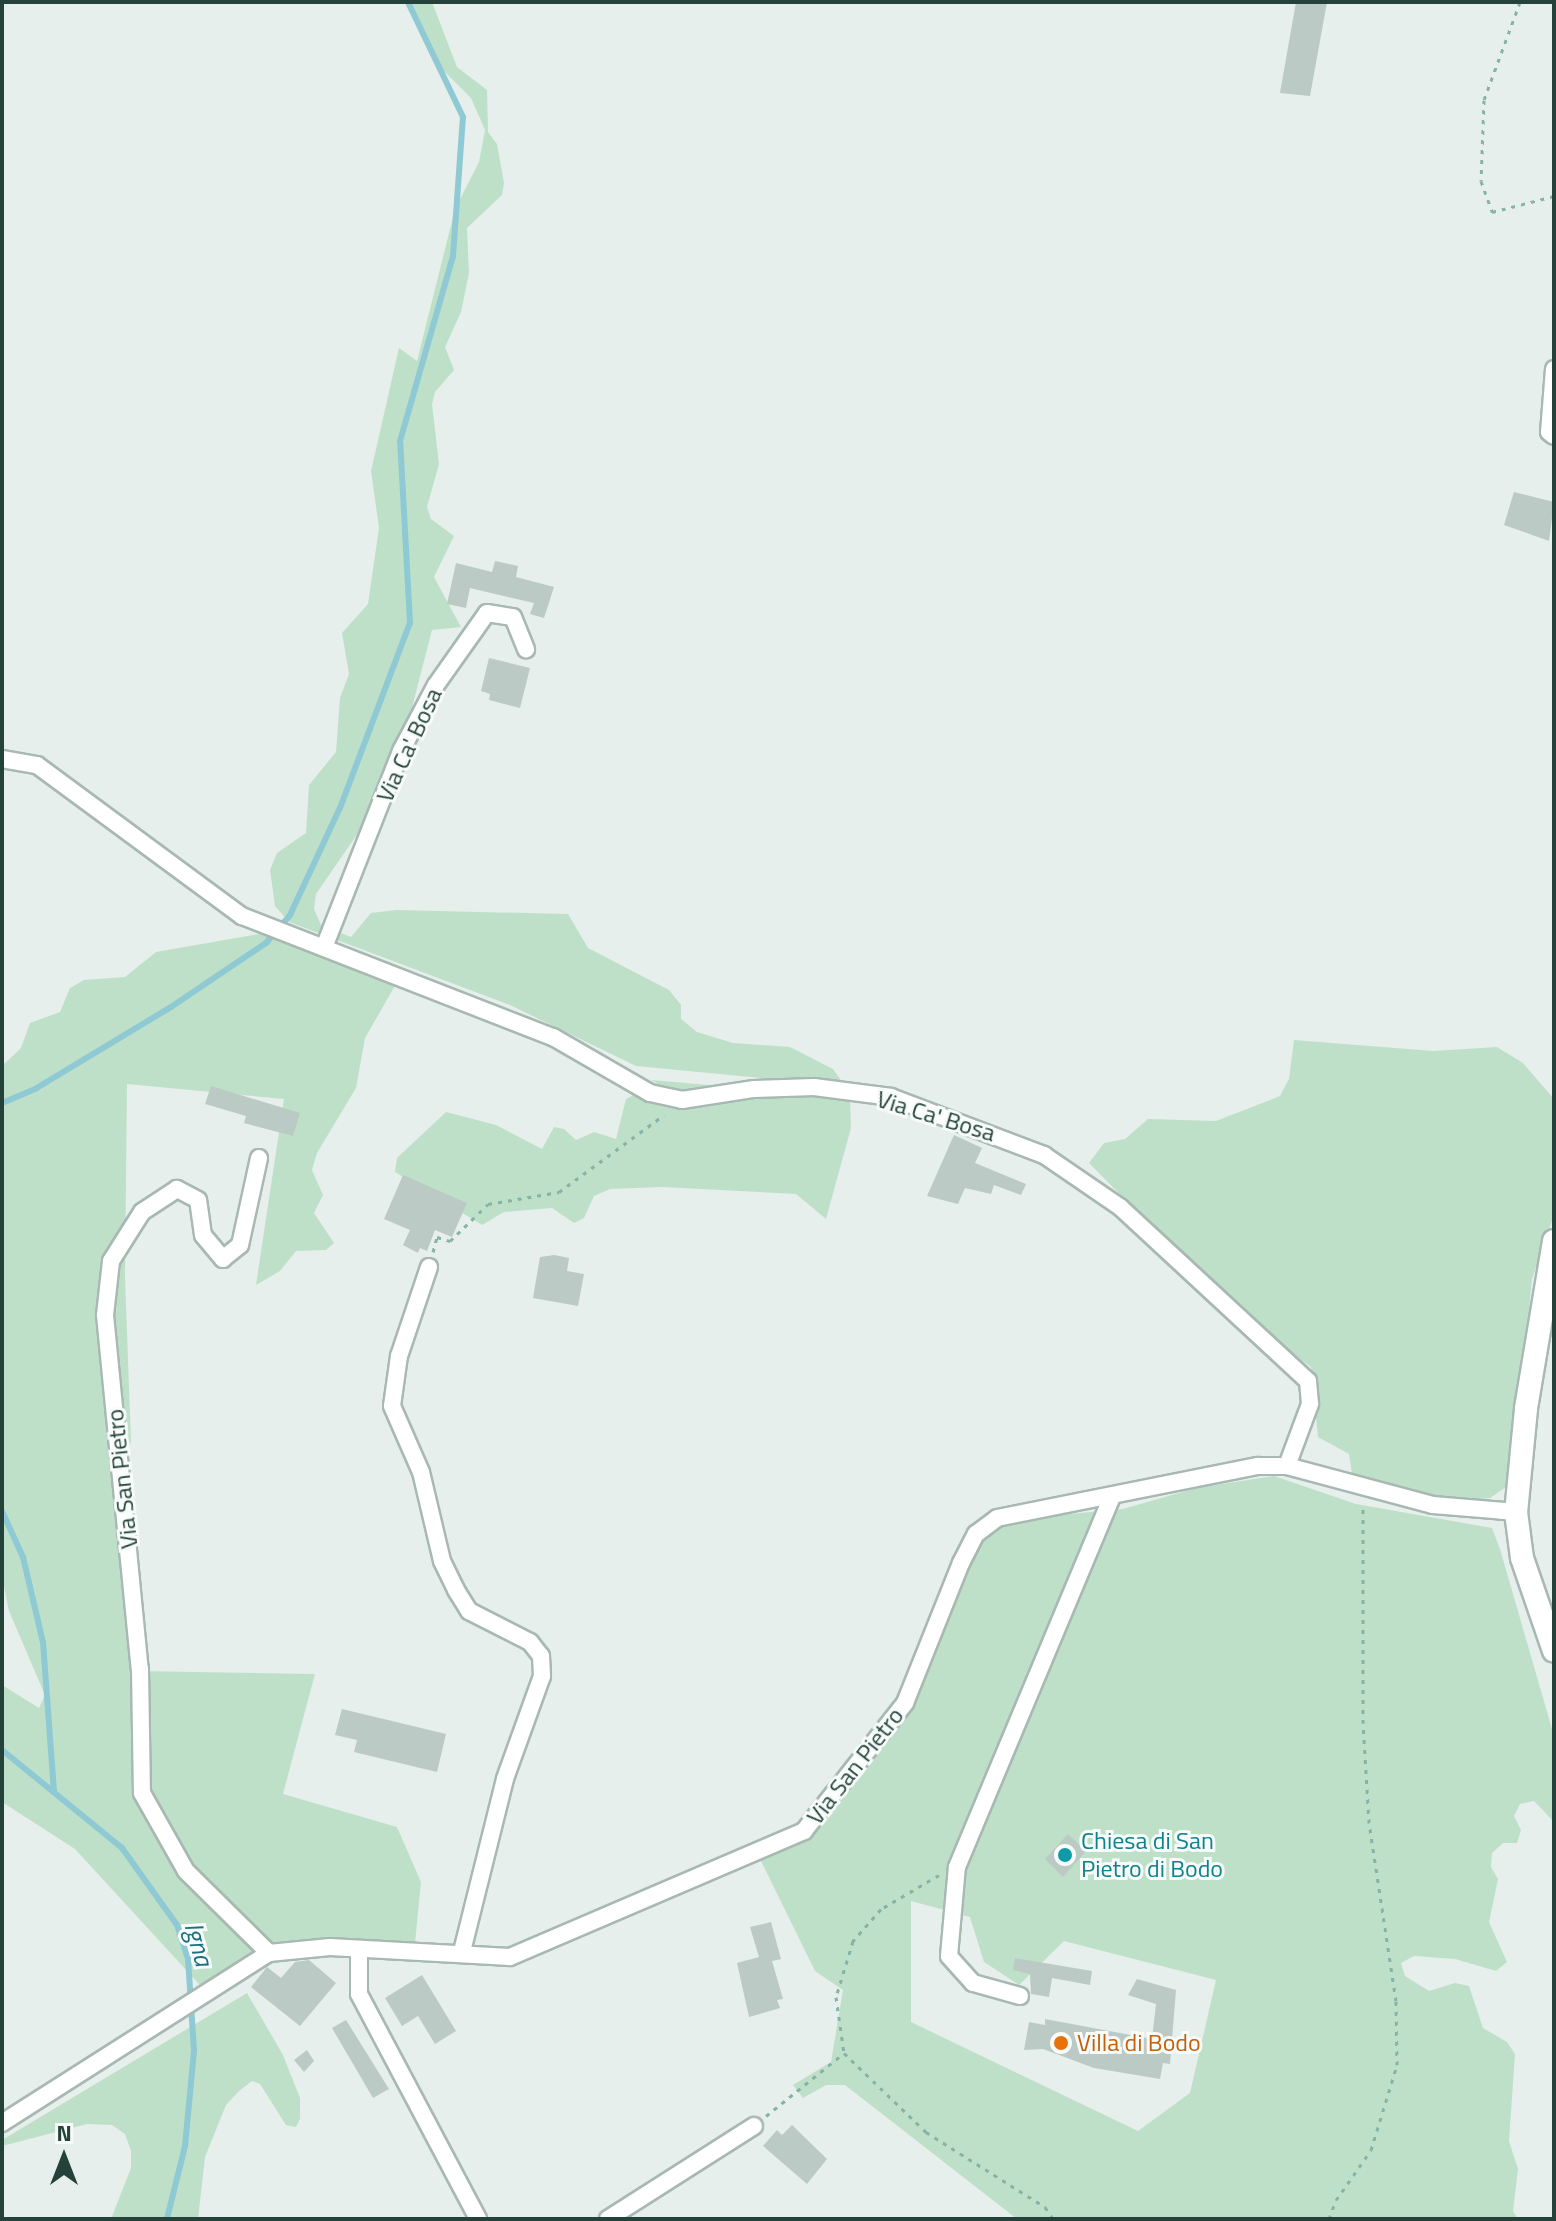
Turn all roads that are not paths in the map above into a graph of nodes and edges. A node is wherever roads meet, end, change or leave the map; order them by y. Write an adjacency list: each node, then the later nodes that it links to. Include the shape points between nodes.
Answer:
1 (1554, 369): 2 (street, via 1549,432)
2 (1554, 436)
3 (526, 650): 5 (street, Via Ca' Bosa, via 513,617 487,613 436,685 401,751)
4 (2, 759): 5 (street, Via Ca' Bosa, via 37,765 242,916)
5 (325, 945): 9 (street, Via Ca' Bosa, via 418,989 553,1037 650,1093 682,1100 814,1087 891,1097 966,1121 1079,1175 1308,1381 1310,1404)
6 (259, 1158): 15 (street, Via San Pietro, via 240,1245 223,1259 203,1235 198,1200 177,1189 142,1212 111,1261 105,1315 140,1669 142,1793 186,1871)
7 (1554, 1241): 11 (street, via 1526,1409)
8 (429, 1267): 14 (street, via 399,1356 392,1406 421,1472 442,1561 456,1590 469,1611 530,1642 541,1656 542,1676 505,1779)
9 (1287, 1466): 10 (street, Via San Pietro, via 1258,1466); 11 (street, Via San Pietro, via 1479,1512)
10 (1111, 1498): 14 (street, Via San Pietro, via 997,1518 976,1534 905,1703 804,1831 620,1906 542,1946 487,1958); 16 (street, via 957,1867 949,1956 973,1983)
11 (1516, 1512): 12 (street, via 1522,1558)
12 (1554, 1651)
13 (359, 1951): 14 (street, Via San Pietro); 15 (street, Via San Pietro, via 296,1947); 19 (street, via 359,1994)
14 (462, 1951)
15 (269, 1953): 17 (street, Via San Pietro)
16 (1020, 1996)
17 (2, 2123)
18 (754, 2126): 20 (street)
19 (478, 2219)
20 (608, 2219)

